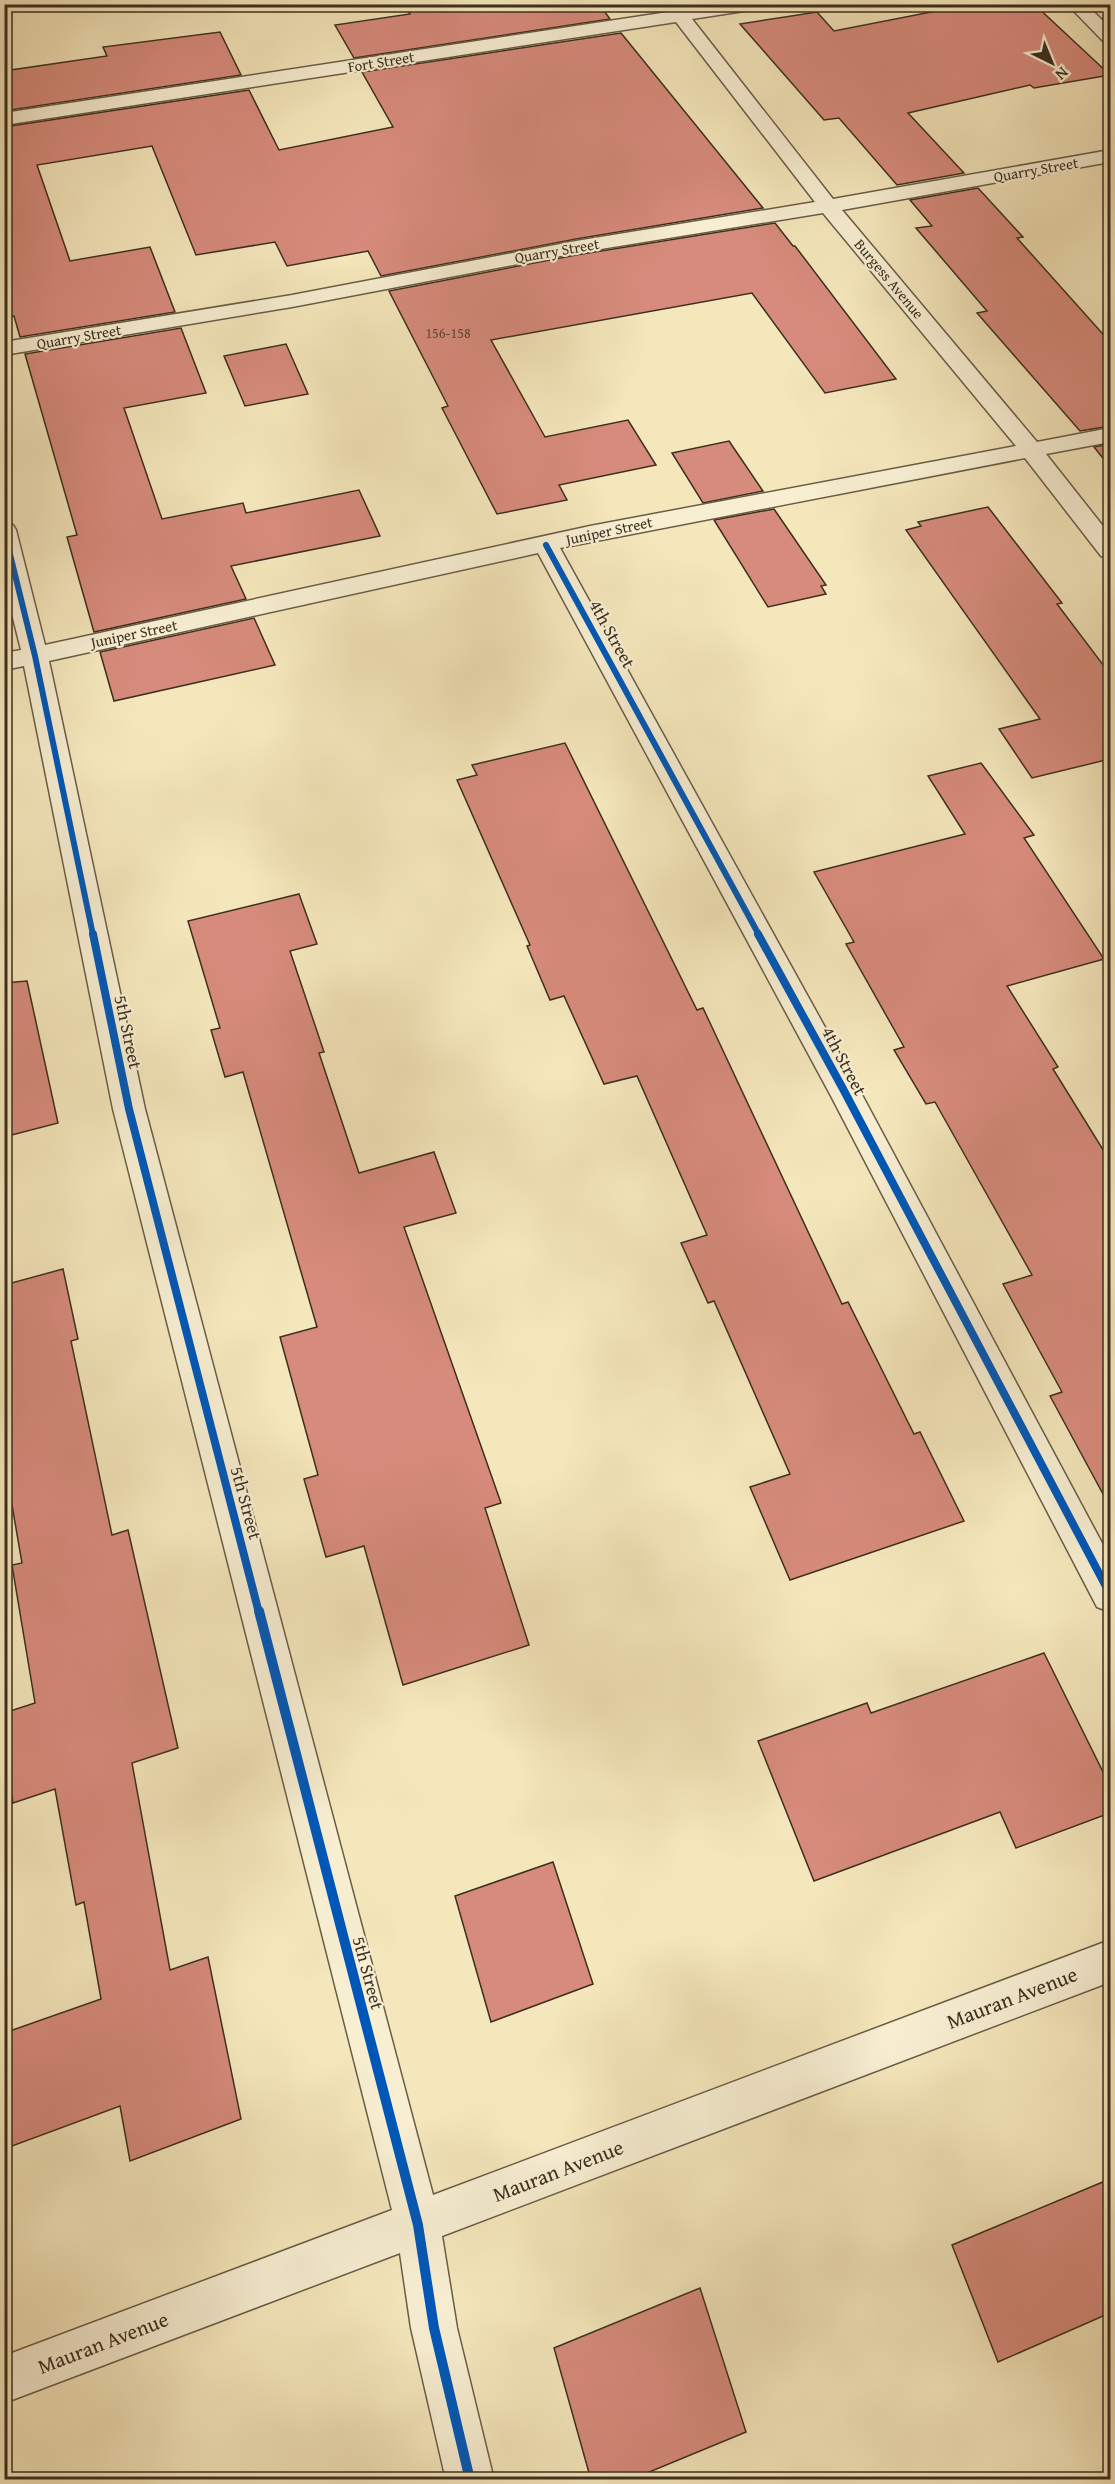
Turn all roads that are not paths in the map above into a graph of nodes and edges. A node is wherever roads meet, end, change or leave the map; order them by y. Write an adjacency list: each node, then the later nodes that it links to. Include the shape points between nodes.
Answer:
1 (757, 4): 3 (street, Fort Street)
2 (1075, 4): 4 (street)
3 (676, 10): 5 (street, Fort Street); 7 (street, Burgess Avenue)
4 (1110, 38)
5 (4, 119)
6 (1110, 156): 7 (street, Quarry Street)
7 (828, 206): 8 (street, Quarry Street); 10 (street, Burgess Avenue)
8 (4, 350)
9 (1110, 435): 10 (street, Juniper Street)
10 (1032, 451): 12 (street, Juniper Street); 13 (street, Burgess Avenue)
11 (4, 530): 14 (street, 5th Street)
12 (546, 545): 14 (street, Juniper Street); 15 (street, 4th Street, via 842,1087)
13 (1110, 551)
14 (20, 659): 17 (street, 5th Street, via 129,1110)
15 (1110, 1594)
16 (1110, 1961): 17 (street, Mauran Avenue)
17 (418, 2225): 18 (street, Mauran Avenue); 19 (street, 5th Street, via 434,2328)
18 (4, 2380)
19 (470, 2480)

